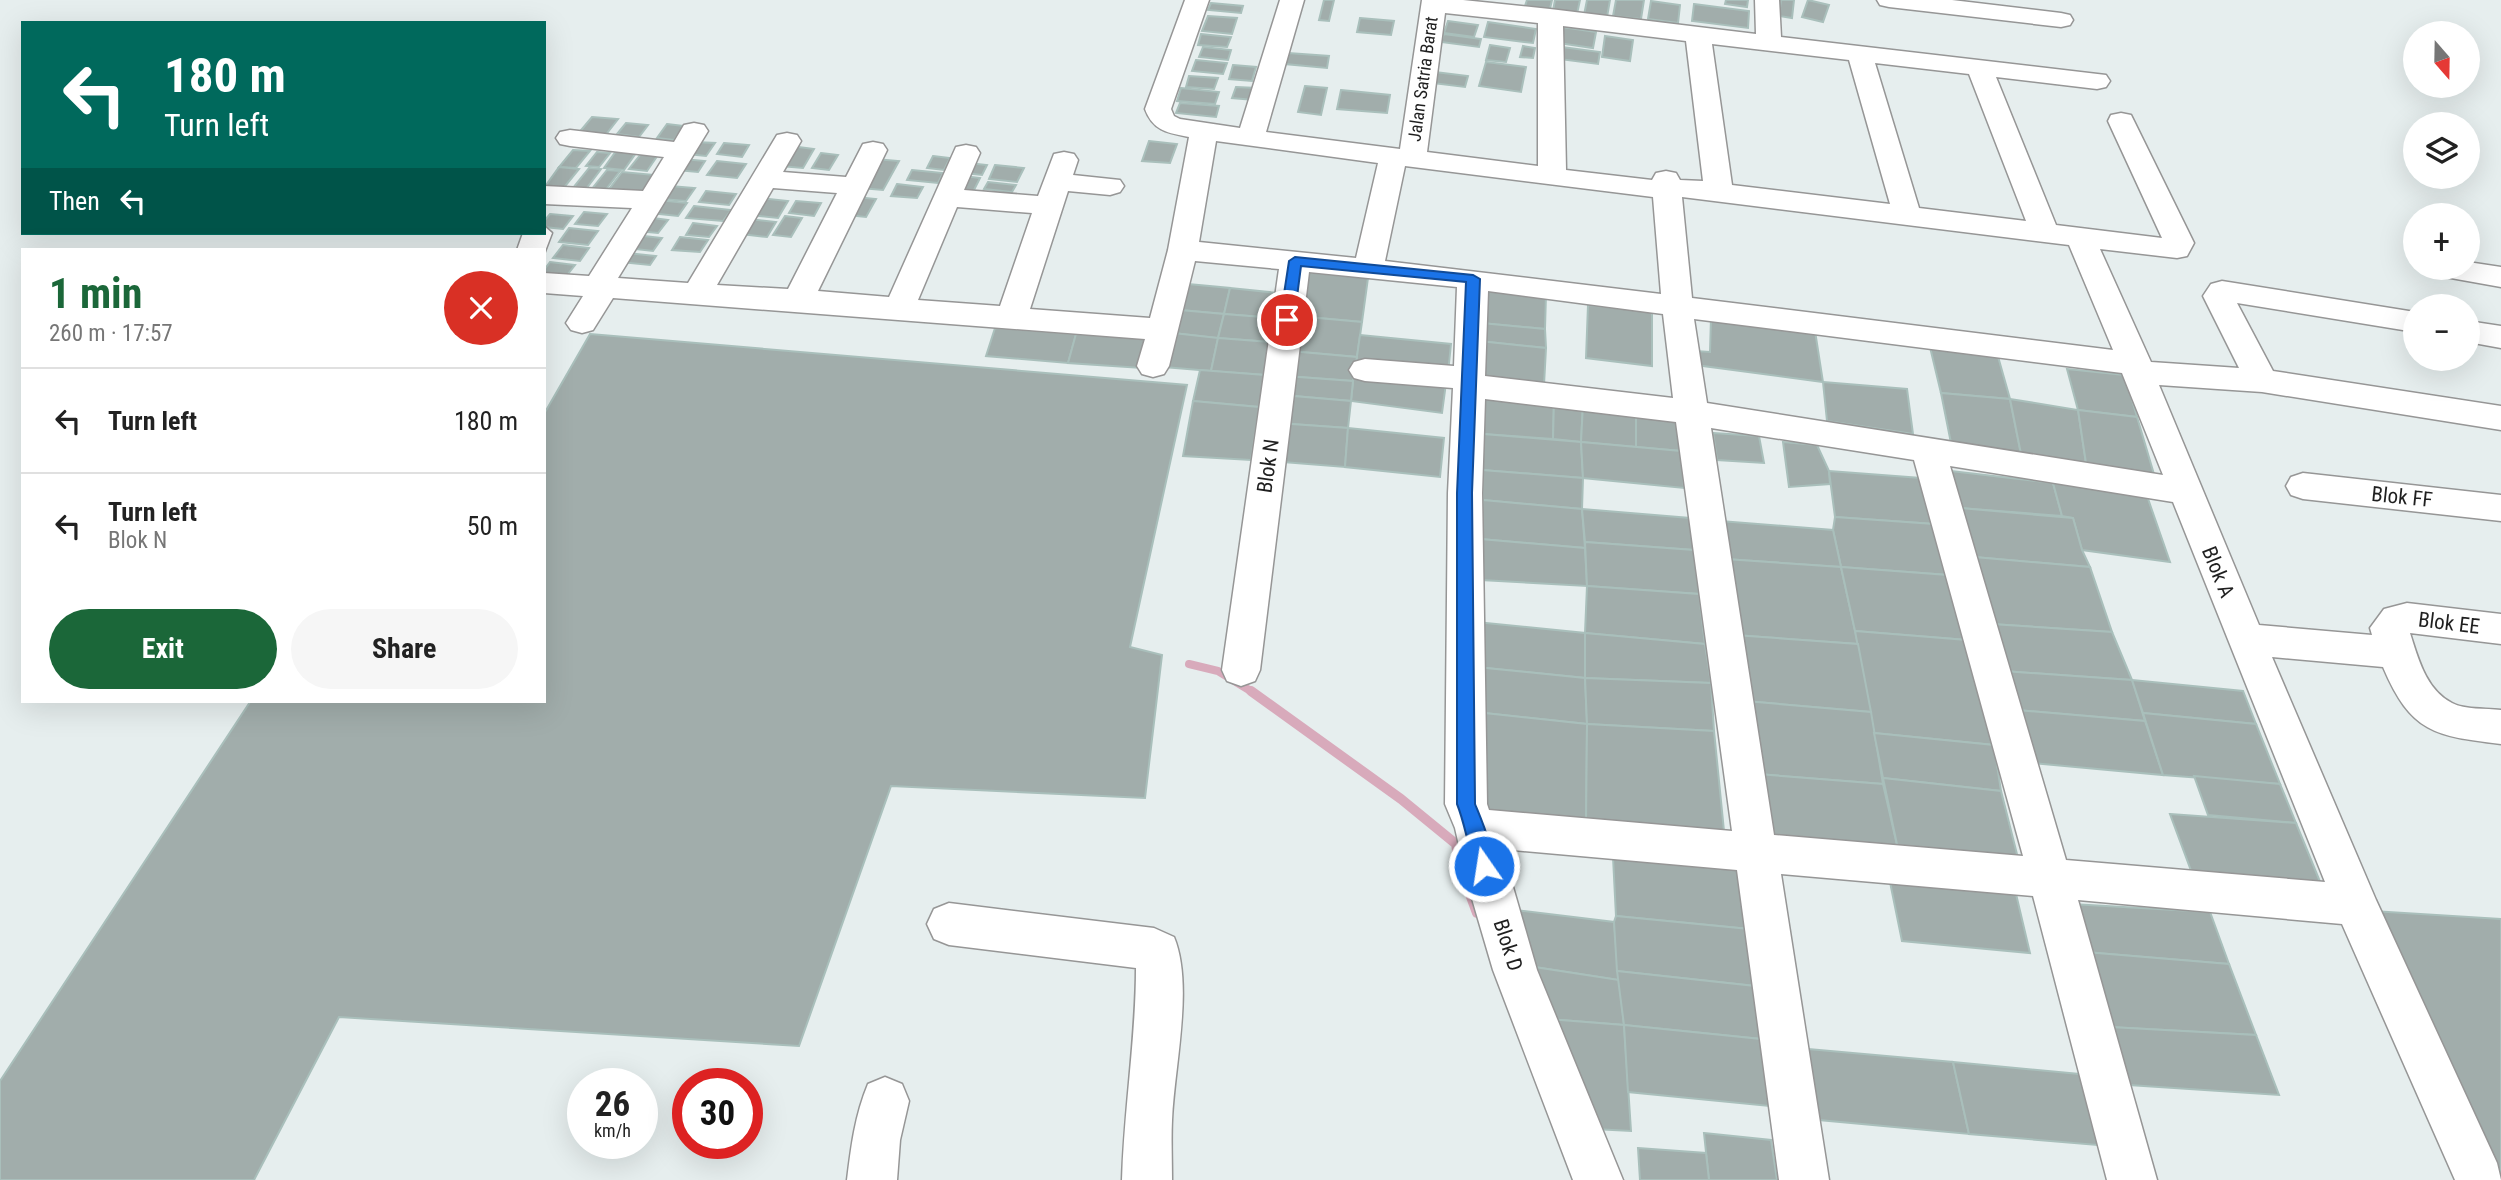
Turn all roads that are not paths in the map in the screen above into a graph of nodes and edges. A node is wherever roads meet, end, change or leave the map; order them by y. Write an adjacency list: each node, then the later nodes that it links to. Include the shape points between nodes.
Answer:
1 (1197, 0): 14 (street, via 1158,109 1166,123)
2 (1292, 0): 16 (street)
3 (1767, 0): 9 (street)
4 (1889, 0): 7 (street)
5 (1434, 2): 6 (street); 20 (street, Jalan Satria Barat)
6 (1550, 16): 8 (street); 21 (street)
7 (2061, 20)
8 (1698, 34): 9 (street); 27 (street)
9 (1769, 43): 10 (street)
10 (1860, 54): 11 (street); 31 (street)
11 (1979, 67): 12 (street); 32 (street)
12 (2097, 81)
13 (2121, 121): 33 (street, via 2180,246 2169,249)
14 (1204, 131): 16 (street); 34 (street)
15 (569, 139): 30 (street, via 687,141)
16 (1250, 139): 20 (street)
17 (787, 141): 22 (street)
18 (873, 150): 24 (street)
19 (966, 153): 29 (street)
20 (1402, 157): 21 (street); 35 (street, Jalan Satria Barat)
21 (1548, 172): 26 (street)
22 (764, 179): 24 (street); 42 (street)
23 (1056, 183): 25 (street); 29 (street); 46 (street)
24 (855, 186): 43 (street)
25 (1110, 186)
26 (1673, 186): 27 (street); 44 (street)
27 (1719, 192): 31 (street)
28 (546, 195): 30 (street)
29 (948, 197): 45 (street)
30 (650, 200): 41 (street)
31 (1907, 215): 32 (street)
32 (2045, 233): 33 (street)
33 (2081, 239): 52 (street, Blok A)
34 (1180, 260): 36 (street); 49 (street)
35 (1370, 267): 36 (street); 39 (street)
36 (1294, 271): 66 (street, Blok N)
37 (2480, 274): 38 (street)
38 (2501, 277)
39 (1473, 279): 44 (street); 56 (street, Blok D)
40 (546, 283): 41 (street)
41 (601, 287): 42 (street); 48 (street)
42 (697, 293): 43 (street)
43 (798, 300): 45 (street)
44 (1677, 306): 52 (street); 57 (street)
45 (899, 309): 46 (street)
46 (1011, 318): 49 (street)
47 (2403, 320): 55 (street, via 2222,290 2218,296)
48 (582, 323)
49 (1163, 330): 53 (street)
50 (2480, 334): 51 (street)
51 (2501, 337)
52 (2136, 365): 55 (street); 61 (street, Blok A)
53 (1153, 366)
54 (1365, 370): 56 (street)
55 (2258, 374): 58 (street)
56 (1470, 382): 57 (street, via 1479,387); 68 (street, Blok D, via 1465,493 1466,804)
57 (1692, 415): 59 (street); 69 (street)
58 (2501, 418)
59 (1928, 450): 61 (street); 70 (street)
60 (2302, 485): 62 (street, Blok FF)
61 (2185, 491): 65 (street, Blok A)
62 (2501, 508)
63 (2501, 629): 64 (street, Blok EE, via 2418,619)
64 (2397, 636): 65 (street, Blok EE); 67 (street, via 2415,692 2433,712 2450,720)
65 (2246, 639): 71 (street, Blok A)
66 (1241, 670)
67 (2501, 727)
68 (1476, 828): 69 (street); 76 (street, Blok D, via 1515,970)
69 (1757, 854): 70 (street); 77 (street)
70 (2050, 878): 71 (street); 78 (street)
71 (2356, 905): 79 (street, Blok A)
72 (949, 924): 75 (street, via 1158,952 1159,1013 1147,1120)
73 (885, 1101): 74 (street)
74 (872, 1180)
75 (1147, 1180)
76 (1598, 1180)
77 (1804, 1180)
78 (2132, 1180)
79 (2480, 1180)

